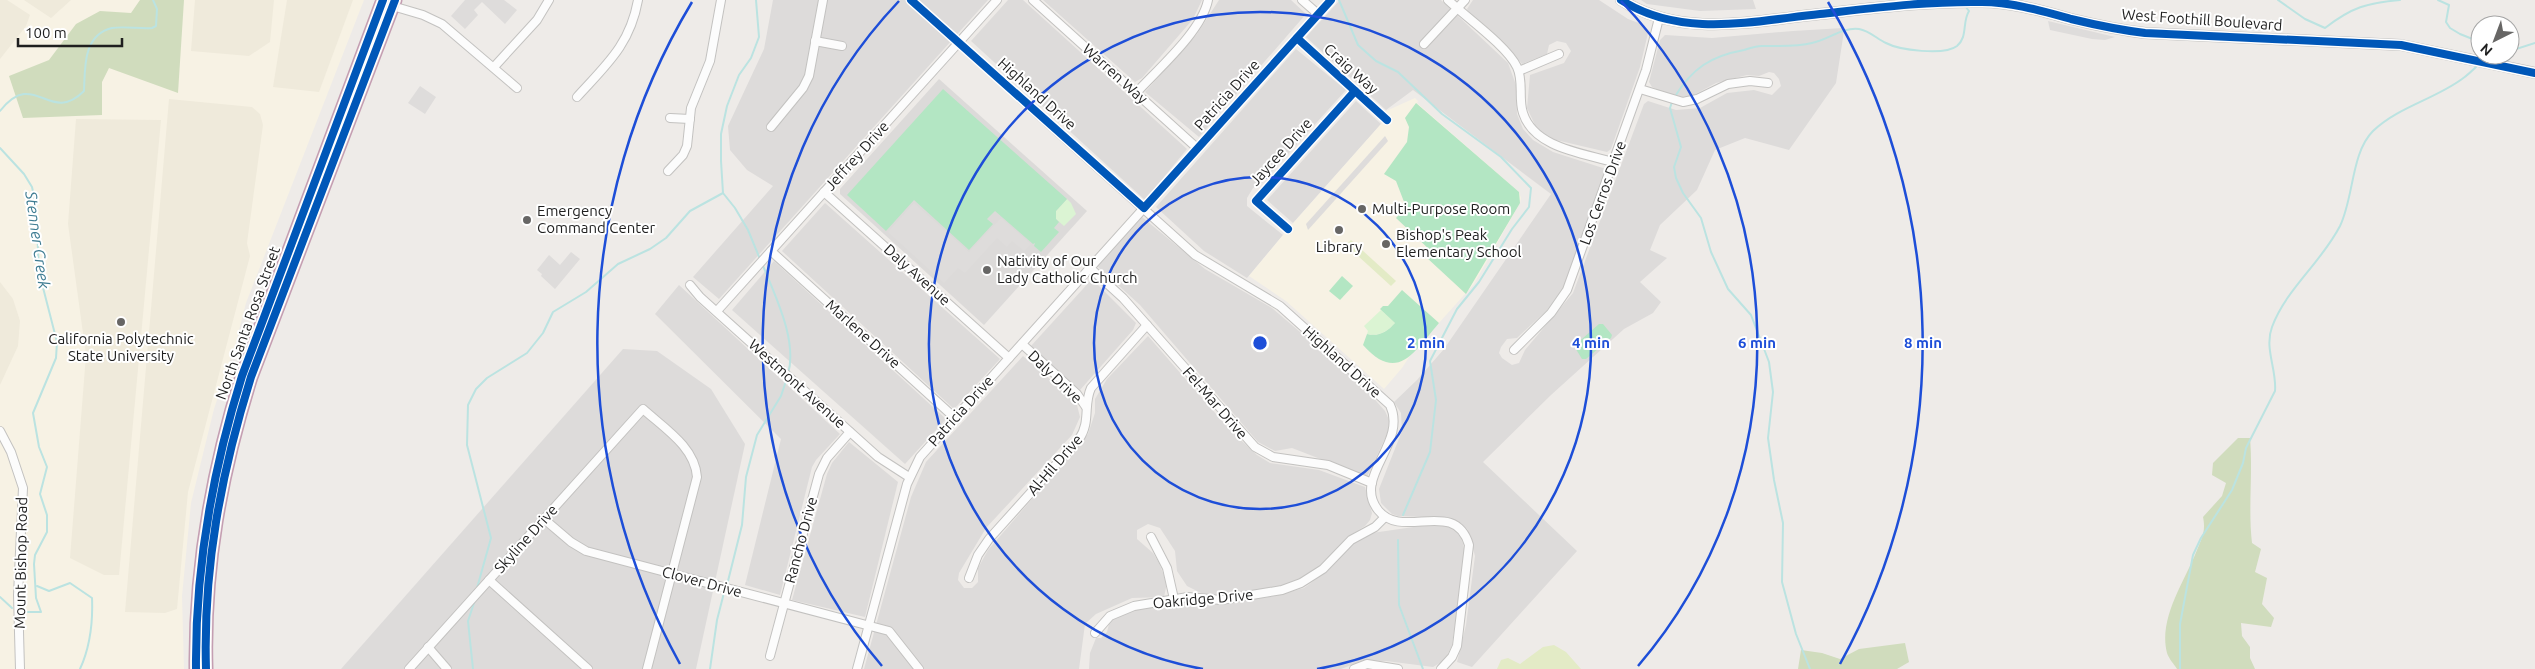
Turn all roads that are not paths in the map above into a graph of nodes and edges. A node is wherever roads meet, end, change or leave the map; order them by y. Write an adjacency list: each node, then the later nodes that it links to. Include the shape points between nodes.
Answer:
1 (549, 0): 24 (street, via 537,20)
2 (638, 0): 32 (street, via 623,46)
3 (721, 0): 34 (street, via 710,61 694,98)
4 (823, 0): 19 (street)
5 (912, 0): 20 (street, Highland Drive)
6 (997, 0): 20 (street, Jeffrey Drive)
7 (1033, 0): 31 (street, Warren Way)
8 (1208, 0): 31 (street, via 1206,13 1196,26)
9 (1302, 0): 16 (street)
10 (1331, 0): 16 (street, Patricia Drive)
11 (1448, 0): 15 (street)
12 (1465, 0): 15 (street)
13 (1621, 0): 17 (street, West Foothill Boulevard)
14 (388, 2): 24 (street, via 442,24); 70 (highway, North Santa Rosa Street, via 242,376 226,428 202,549); 71 (highway, North Santa Rosa Street, via 251,377 233,436 219,496 209,569)
15 (1458, 9): 21 (street); 25 (street, via 1506,52)
16 (1318, 14): 18 (street, Patricia Drive)
17 (1659, 18): 26 (street, West Foothill Boulevard, via 1718,25 1908,5 1984,2 2137,32 2401,45); 29 (street, Los Cerros Drive)
18 (1297, 38): 30 (street, Craig Way); 37 (street, Patricia Drive)
19 (815, 41): 22 (street); 36 (street, via 805,84)
20 (959, 42): 40 (street, Jeffrey Drive); 41 (street, Highland Drive)
21 (1424, 44)
22 (842, 46)
23 (1559, 54): 25 (street)
24 (494, 68): 28 (street)
25 (1519, 71): 38 (street, via 1523,113 1537,135 1554,144)
26 (2535, 73)
27 (1768, 83): 29 (street, via 1728,84 1683,102)
28 (516, 88)
29 (1640, 89): 38 (street, Los Cerros Drive)
30 (1355, 91): 35 (street, Craig Way); 42 (street, Jaycee Drive, via 1256,201)
31 (1136, 93): 37 (street, Warren Way)
32 (577, 96)
33 (670, 118): 34 (street)
34 (690, 119): 39 (street, via 685,150)
35 (1387, 120)
36 (771, 127)
37 (1197, 148): 41 (street, Patricia Drive)
38 (1613, 162): 49 (street, Los Cerros Drive, via 1564,296)
39 (668, 171)
40 (824, 192): 43 (street, Jeffrey Drive); 50 (street, Daly Avenue)
41 (1144, 208): 44 (street, Patricia Drive); 56 (street, Highland Drive, via 1195,255 1280,306 1390,405 1394,428)
42 (1288, 229)
43 (771, 251): 46 (street, Jeffrey Drive); 52 (street, Marlene Drive)
44 (1090, 268): 47 (street, Fel-Mar Drive); 48 (street, Patricia Drive)
45 (690, 285): 46 (street, Westmont Avenue)
46 (716, 311): 54 (street, Westmont Avenue)
47 (1147, 325): 51 (street, Al-Hil Drive, via 1091,388); 56 (street, Fel-Mar Drive, via 1260,452 1328,465)
48 (1022, 344): 50 (street, Patricia Drive); 51 (street, Daly Drive, via 1077,394)
49 (1514, 350)
50 (1009, 358): 52 (street, Patricia Drive)
51 (1087, 411): 61 (street, Al-Hil Drive, via 1088,421 1079,439 989,539)
52 (955, 418): 55 (street, Patricia Drive, via 920,458)
53 (0, 430): 69 (street, Mount Bishop Road, via 23,488 18,595)
54 (850, 432): 55 (street, Westmont Avenue, via 888,465); 64 (street, Rancho Drive, via 827,458 819,474)
55 (909, 477): 65 (street, Patricia Drive)
56 (1372, 483): 57 (street, via 1373,502)
57 (1385, 516): 63 (street, Oakridge Drive, via 1375,528 1351,540 1323,569 1301,583 1282,590 1221,600 1196,597); 80 (street, via 1396,522 1448,522 1462,530 1468,540 1470,556 1457,646)
58 (544, 519): 60 (street, Clover Drive, via 581,548); 60 (street, Skyline Drive, via 643,409 684,446 697,469 696,486); 62 (street, Skyline Drive)
59 (1151, 537): 63 (street, via 1167,568)
60 (672, 574): 64 (street, Clover Drive); 75 (street)
61 (969, 578)
62 (489, 580): 67 (street, Skyline Drive); 74 (street)
63 (1174, 600): 66 (street, Oakridge Drive, via 1117,611)
64 (784, 604): 65 (street, Clover Drive); 68 (street, Rancho Drive)
65 (869, 627): 76 (street, Patricia Drive); 77 (street, Clover Drive, via 889,631)
66 (1095, 633)
67 (428, 647): 72 (street, Skyline Drive); 73 (street)
68 (770, 656)
69 (20, 669)
70 (196, 669)
71 (206, 669)
72 (408, 669)
73 (447, 669)
74 (588, 669)
75 (647, 669)
76 (857, 669)
77 (919, 669)
78 (1354, 669): 79 (street, via 1367,664)
79 (1398, 669)
80 (1441, 669)

